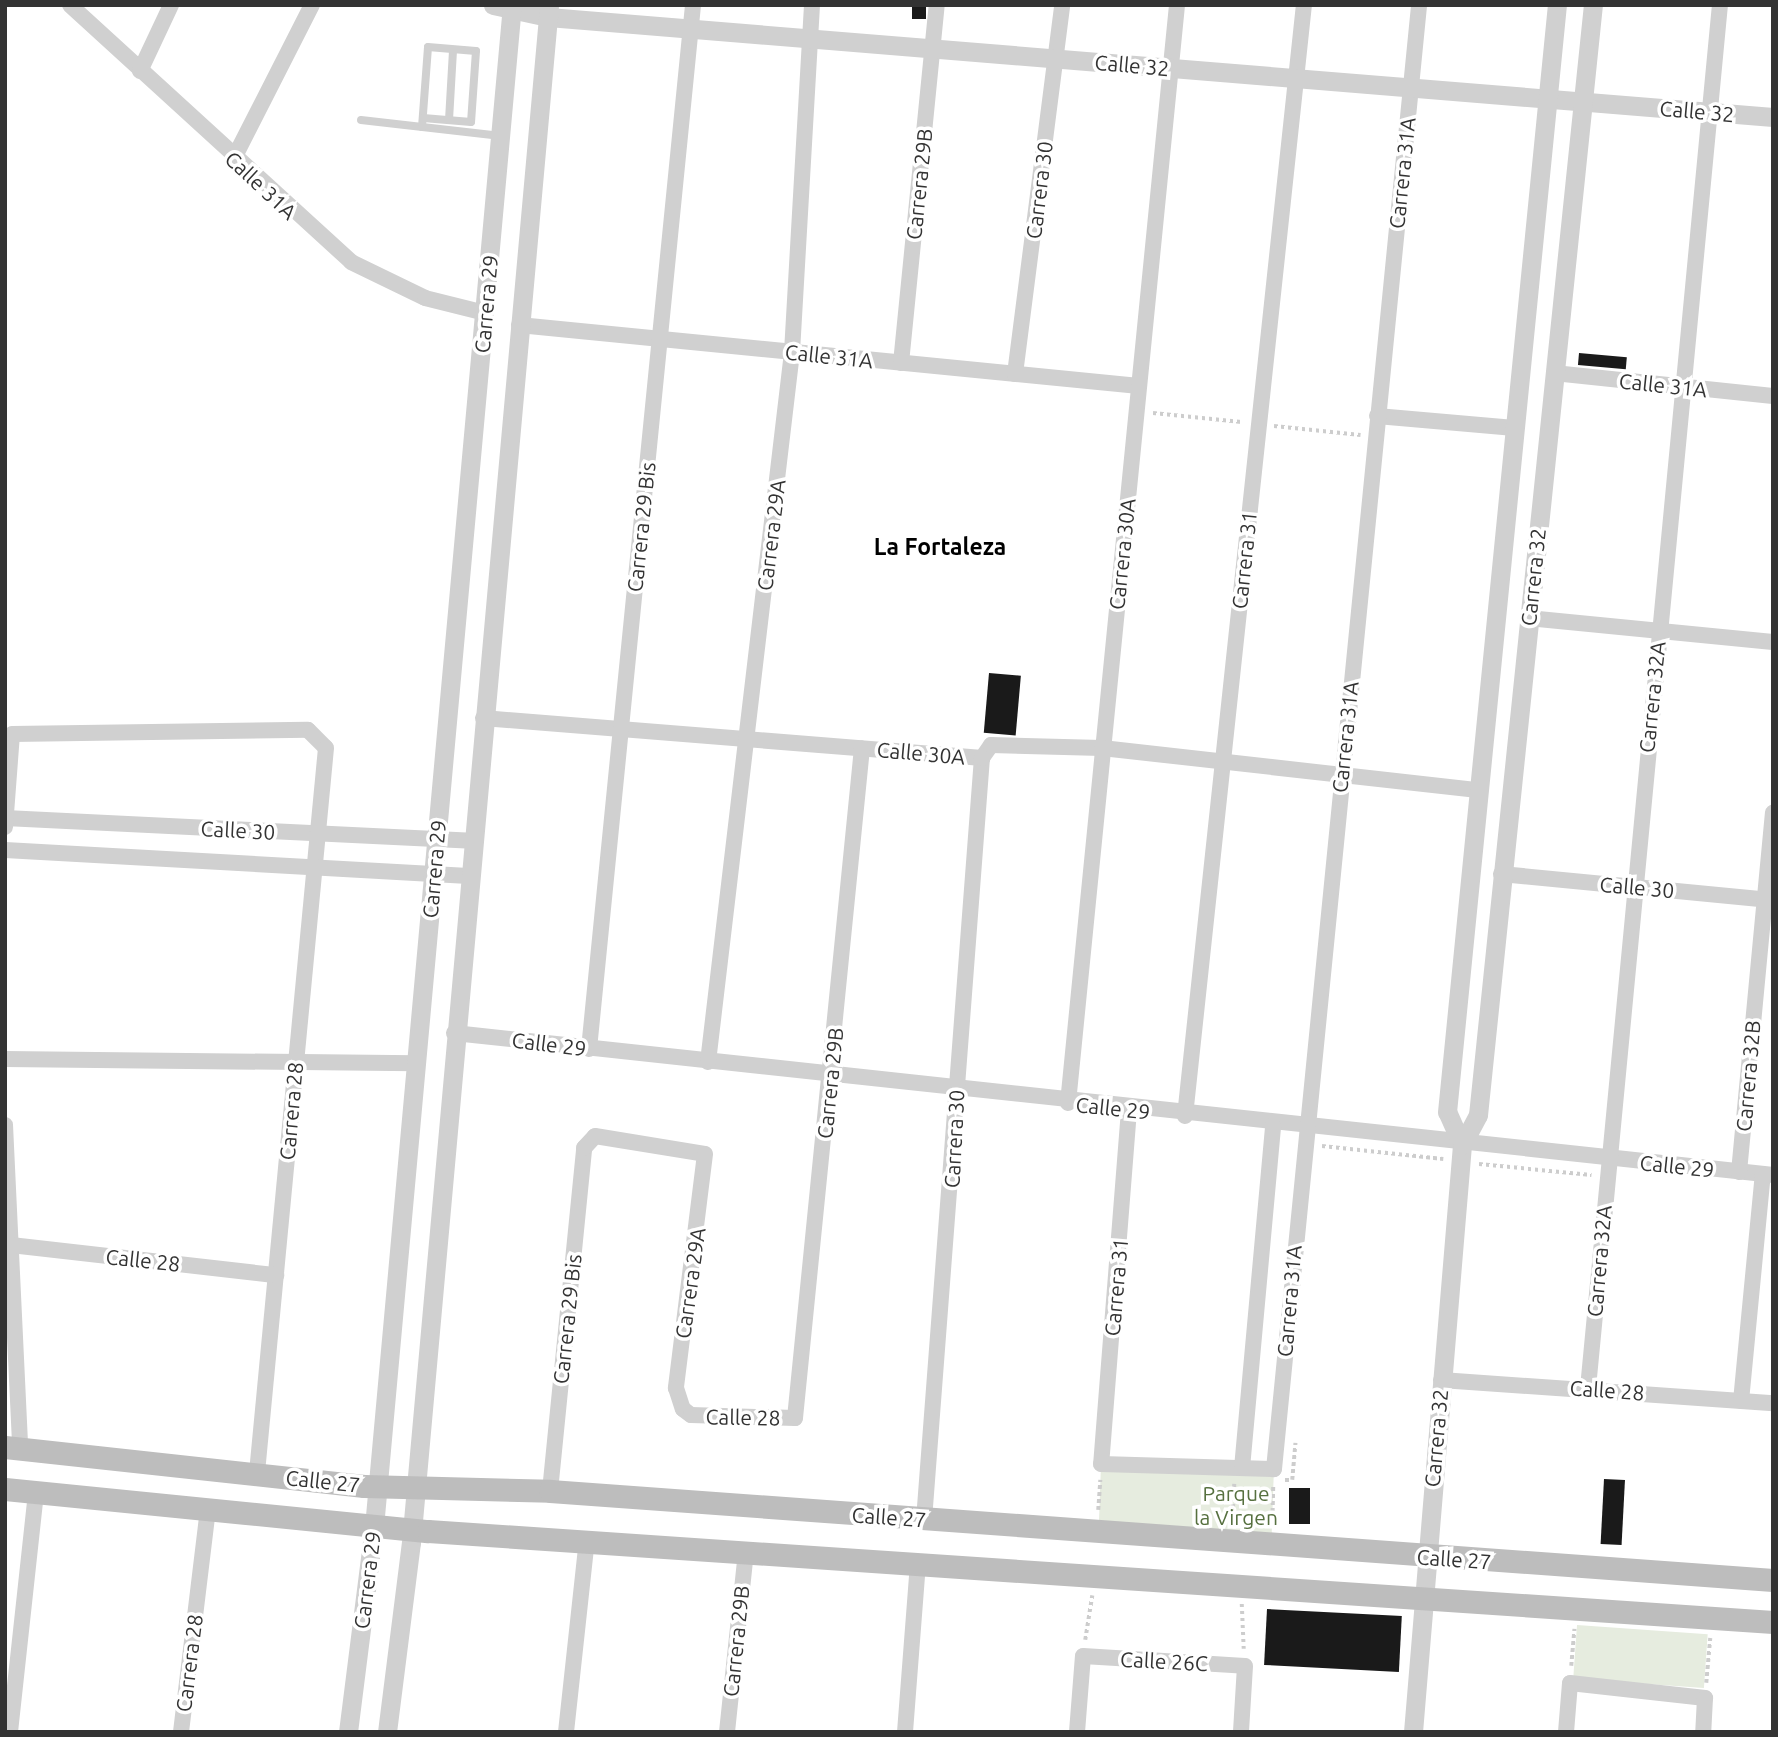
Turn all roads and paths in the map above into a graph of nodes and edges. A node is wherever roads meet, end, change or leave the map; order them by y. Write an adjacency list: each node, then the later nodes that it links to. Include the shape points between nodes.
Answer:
1 (70, 5): 23 (street, Calle 31A)
2 (172, 5): 23 (street)
3 (312, 5): 34 (street)
4 (493, 5): 15 (street, Calle 32)
5 (692, 5): 17 (street, Carrera 29 Bis)
6 (812, 5): 18 (street, Carrera 29A)
7 (937, 5): 19 (street, Carrera 29B)
8 (1062, 5): 21 (street, Carrera 30)
9 (1177, 5): 22 (street, Carrera 30A)
10 (1304, 5): 24 (street, Carrera 31)
11 (1419, 5): 25 (street, Carrera 31A)
12 (1557, 5): 26 (street, Carrera 32)
13 (1593, 5): 27 (street, Carrera 32)
14 (1720, 5): 28 (street, Carrera 32A)
15 (512, 9): 16 (street, Calle 32); 33 (street, Carrera 29)
16 (548, 11): 17 (street, Calle 32); 36 (street, Carrera 29)
17 (690, 29): 18 (street, Calle 32); 37 (street, Carrera 29 Bis)
18 (809, 38): 19 (street, Calle 32); 38 (street, Carrera 29A)
19 (933, 48): 21 (street, Calle 32); 39 (street, Carrera 29B)
20 (453, 50): 31 (lane); 31 (lane, via 476,51 471,122); 32 (lane, via 428,47)
21 (1056, 58): 22 (street, Calle 32); 41 (street, Carrera 30)
22 (1171, 68): 24 (street, Calle 32); 42 (street, Carrera 30A)
23 (139, 71): 34 (street, Calle 31A)
24 (1296, 78): 25 (street, Calle 32); 56 (street, Carrera 31)
25 (1410, 88): 26 (street, Calle 32); 45 (street, Carrera 31A)
26 (1547, 99): 27 (street, Calle 32); 46 (street, Carrera 32)
27 (1584, 102): 28 (street, Calle 32); 40 (street, Carrera 32)
28 (1710, 112): 29 (street, Calle 32); 43 (street, Carrera 32A)
29 (1773, 117)
30 (361, 120): 32 (lane)
31 (449, 120): 32 (lane)
32 (422, 122): 33 (lane)
33 (500, 136): 35 (street, Carrera 29)
34 (233, 160): 35 (street, Calle 31A, via 325,243 375,278)
35 (485, 313): 63 (street, Carrera 29)
36 (519, 325): 37 (street, Calle 31A); 50 (street, Carrera 29)
37 (660, 339): 38 (street, Calle 31A); 51 (street, Carrera 29 Bis)
38 (792, 352): 39 (street, Calle 31A); 52 (street, Carrera 29A)
39 (901, 363): 41 (street, Calle 31A)
40 (1554, 373): 43 (street, Calle 31A); 47 (street, Carrera 32)
41 (1015, 374): 42 (street, Calle 31A)
42 (1139, 386): 54 (street, Carrera 30A)
43 (1683, 387): 44 (street, Calle 31A); 48 (street, Carrera 32A)
44 (1773, 396)
45 (1377, 416): 46 (street); 57 (street, Carrera 31A)
46 (1514, 428): 58 (street, Carrera 32)
47 (1528, 618): 48 (street); 67 (street, Carrera 32)
48 (1658, 631): 49 (street); 70 (street, Carrera 32A)
49 (1773, 642)
50 (483, 718): 51 (street, Calle 30A); 64 (street, Carrera 29)
51 (620, 728): 52 (street, Calle 30A); 73 (street, Carrera 29 Bis)
52 (747, 739): 53 (street, Calle 30A); 75 (street, Carrera 29A)
53 (862, 748): 55 (street, Calle 30A); 78 (street, Carrera 29B)
54 (1102, 748): 55 (street, Calle 30A, via 1011,741 991,745); 56 (street, Calle 30A); 80 (street, Carrera 30A)
55 (982, 758): 79 (street, Carrera 30)
56 (1222, 761): 57 (street, Calle 30A); 82 (street, Carrera 31)
57 (1341, 773): 58 (street, Calle 30A); 85 (street, Carrera 31A)
58 (1476, 790): 86 (street, Carrera 32, via 1447,1112)
59 (1773, 813): 71 (street, Carrera 32B)
60 (6, 818): 61 (street); 62 (street, Calle 30); 62 (street, Carrera 28, via 12,734 308,730 326,748)
61 (5, 827)
62 (318, 834): 63 (street, Calle 30); 66 (street, Carrera 28)
63 (437, 839): 64 (street, Calle 30); 68 (street, Carrera 29)
64 (471, 841): 69 (street, Carrera 29)
65 (5, 850): 66 (street, Calle 30)
66 (314, 871): 68 (street, Calle 30); 76 (street, Carrera 28)
67 (1501, 874): 70 (street, Calle 30); 86 (street, Carrera 32, via 1478,1115)
68 (434, 875): 69 (street, Calle 30); 77 (street, Carrera 29)
69 (468, 876): 72 (street, Carrera 29)
70 (1634, 887): 71 (street, Calle 30); 90 (street, Carrera 32A)
71 (1769, 900): 91 (street, Carrera 32B)
72 (454, 1033): 73 (street, Calle 29); 109 (street, Carrera 29)
73 (589, 1049): 75 (street, Calle 29)
74 (5, 1059): 76 (street)
75 (708, 1062): 78 (street, Calle 29)
76 (296, 1063): 77 (street); 96 (street, Carrera 28)
77 (416, 1063): 107 (street, Carrera 29)
78 (832, 1076): 79 (street, Calle 29); 102 (street, Carrera 29B)
79 (956, 1090): 80 (street, Calle 29); 113 (street, Carrera 30)
80 (1068, 1103): 81 (street, Calle 29)
81 (1129, 1110): 82 (street, Calle 29); 105 (street, Carrera 31, via 1101,1464)
82 (1185, 1116): 84 (street, Calle 29)
83 (5, 1125): 95 (street)
84 (1273, 1125): 85 (street, Calle 29); 105 (street, Carrera 31A)
85 (1305, 1128): 86 (street, Calle 29); 105 (street, Carrera 31A, via 1274,1469)
86 (1462, 1144): 90 (street, Calle 29); 97 (street, Carrera 32)
87 (699, 1149): 101 (street, Carrera 29A, via 707,1163 676,1388); 110 (street, Carrera 29 Bis, via 595,1136 584,1147)
88 (1318, 1158): 89 (path, via 1319,1145)
89 (1446, 1159)
90 (1607, 1159): 91 (street, Calle 29); 94 (street, Carrera 32A)
91 (1739, 1172): 92 (street, Calle 29)
92 (1768, 1175): 99 (street)
93 (1477, 1176): 94 (path, via 1479,1162)
94 (1606, 1176): 98 (street, Carrera 32A)
95 (11, 1245): 96 (street, Calle 28); 104 (street)
96 (276, 1275): 106 (street, Carrera 28)
97 (1441, 1380): 98 (street, Calle 28); 120 (street, Carrera 32)
98 (1588, 1388): 99 (street, Calle 28)
99 (1741, 1401): 100 (street, Calle 28)
100 (1773, 1403)
101 (691, 1415): 102 (street, Calle 28)
102 (795, 1418)
103 (1295, 1440): 118 (path, via 1292,1480 1273,1479)
104 (13, 1448): 106 (main road, Calle 27)
105 (1239, 1468): 117 (path)
106 (257, 1474): 107 (main road, Calle 27)
107 (378, 1486): 109 (main road, Calle 27); 114 (street, Carrera 29)
108 (5, 1489): 111 (main road, Calle 27)
109 (416, 1489): 110 (main road, Calle 27); 115 (street, Carrera 29)
110 (550, 1491): 113 (main road, Calle 27)
111 (36, 1493): 112 (main road, Calle 27); 133 (street)
112 (208, 1510): 114 (main road, Calle 27); 134 (street, Carrera 28)
113 (924, 1520): 117 (main road, Calle 27)
114 (374, 1527): 115 (main road, Calle 27); 135 (street, Carrera 29)
115 (412, 1530): 116 (main road, Calle 27); 136 (street, Carrera 29)
116 (587, 1540): 119 (main road, Calle 27); 137 (street)
117 (1230, 1541): 118 (main road, Calle 27)
118 (1271, 1544): 120 (main road, Calle 27)
119 (746, 1551): 121 (main road, Calle 27); 138 (street, Carrera 29B)
120 (1426, 1557): 122 (main road, Calle 27); 124 (street, Carrera 32)
121 (918, 1563): 124 (main road, Calle 27); 139 (street)
122 (1773, 1580)
123 (1093, 1588): 129 (path)
124 (1423, 1598): 127 (main road, Calle 27); 142 (street, Carrera 32)
125 (1241, 1599): 130 (path)
126 (1574, 1622): 131 (path)
127 (1773, 1622)
128 (1711, 1632): 132 (path)
129 (1083, 1656): 130 (street, Calle 26C); 140 (street)
130 (1245, 1666): 141 (street)
131 (1570, 1682): 132 (street); 143 (street)
132 (1705, 1698): 144 (street)
133 (10, 1732)
134 (181, 1732)
135 (348, 1732)
136 (387, 1732)
137 (566, 1732)
138 (727, 1732)
139 (905, 1732)
140 (1077, 1732)
141 (1241, 1732)
142 (1413, 1732)
143 (1566, 1732)
144 (1703, 1732)

